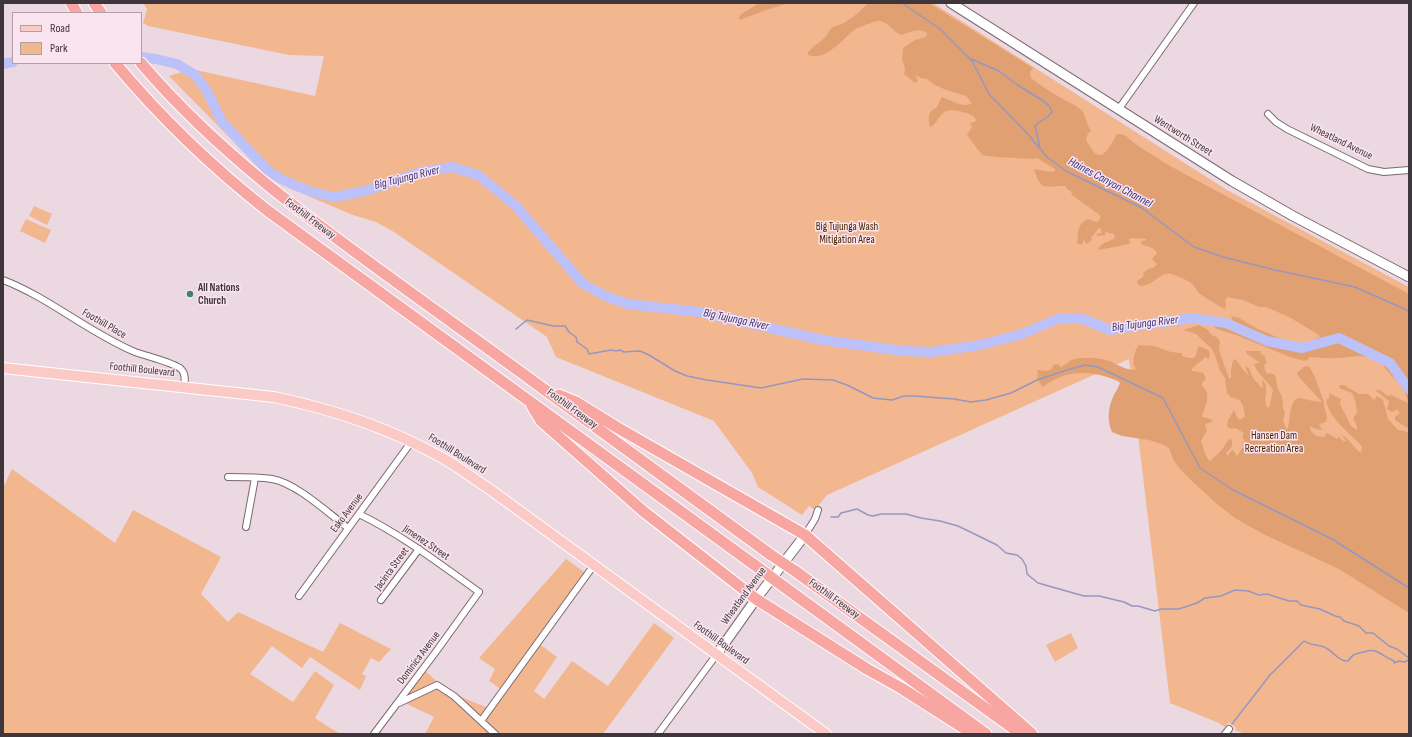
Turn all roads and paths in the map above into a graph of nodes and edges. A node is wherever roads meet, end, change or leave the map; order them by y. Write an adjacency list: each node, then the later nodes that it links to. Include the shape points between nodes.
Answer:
1 (951, 3): 5 (main road, Wentworth Street)
2 (1194, 3): 5 (street)
3 (116, 64): 13 (highway, Foothill Freeway, via 159,113 248,195)
4 (142, 64): 12 (highway, Foothill Freeway, via 184,110 241,164 336,239)
5 (1118, 110): 8 (main road, Wentworth Street, via 1232,181)
6 (1268, 114): 7 (street, Wheatland Avenue, via 1287,129 1368,169 1384,172)
7 (1409, 170)
8 (1409, 277)
9 (3, 280): 11 (street, Foothill Place, via 29,291 122,346 178,367 185,376)
10 (3, 368): 11 (main road, Foothill Boulevard)
11 (184, 386): 14 (main road, Foothill Boulevard, via 274,396 312,405 358,419)
12 (545, 390): 21 (highway, via 576,402); 37 (highway, Foothill Freeway, bridge)
13 (530, 402): 26 (highway, via 541,421 644,511); 36 (highway, Foothill Freeway, bridge)
14 (412, 441): 18 (street, Esko Avenue); 23 (main road, Foothill Boulevard, via 488,488)
15 (228, 477): 16 (street)
16 (255, 478): 19 (street); 20 (street, via 279,481 292,487)
17 (818, 510): 21 (street, Wheatland Avenue)
18 (359, 514): 20 (street, Esko Avenue); 22 (street, Jimenez Street)
19 (246, 527)
20 (348, 528): 25 (street, Esko Avenue)
21 (805, 535): 26 (main road, Wheatland Avenue); 38 (highway)
22 (419, 549): 24 (street, Jimenez Street); 27 (street, Jacinta Street)
23 (594, 565): 28 (main road, Foothill Boulevard); 30 (street)
24 (479, 592): 29 (street, Dominica Avenue)
25 (299, 596)
26 (756, 599): 28 (main road, Wheatland Avenue); 35 (highway)
27 (381, 600)
28 (717, 654): 33 (street, Wheatland Avenue); 34 (main road, Foothill Boulevard)
29 (397, 704): 30 (street, via 437,685 454,696); 31 (street, Dominica Avenue)
30 (481, 721): 32 (street)
31 (374, 734)
32 (495, 734)
33 (658, 734)
34 (826, 734)
35 (973, 734)
36 (986, 734)
37 (1021, 734)
38 (1032, 734)

